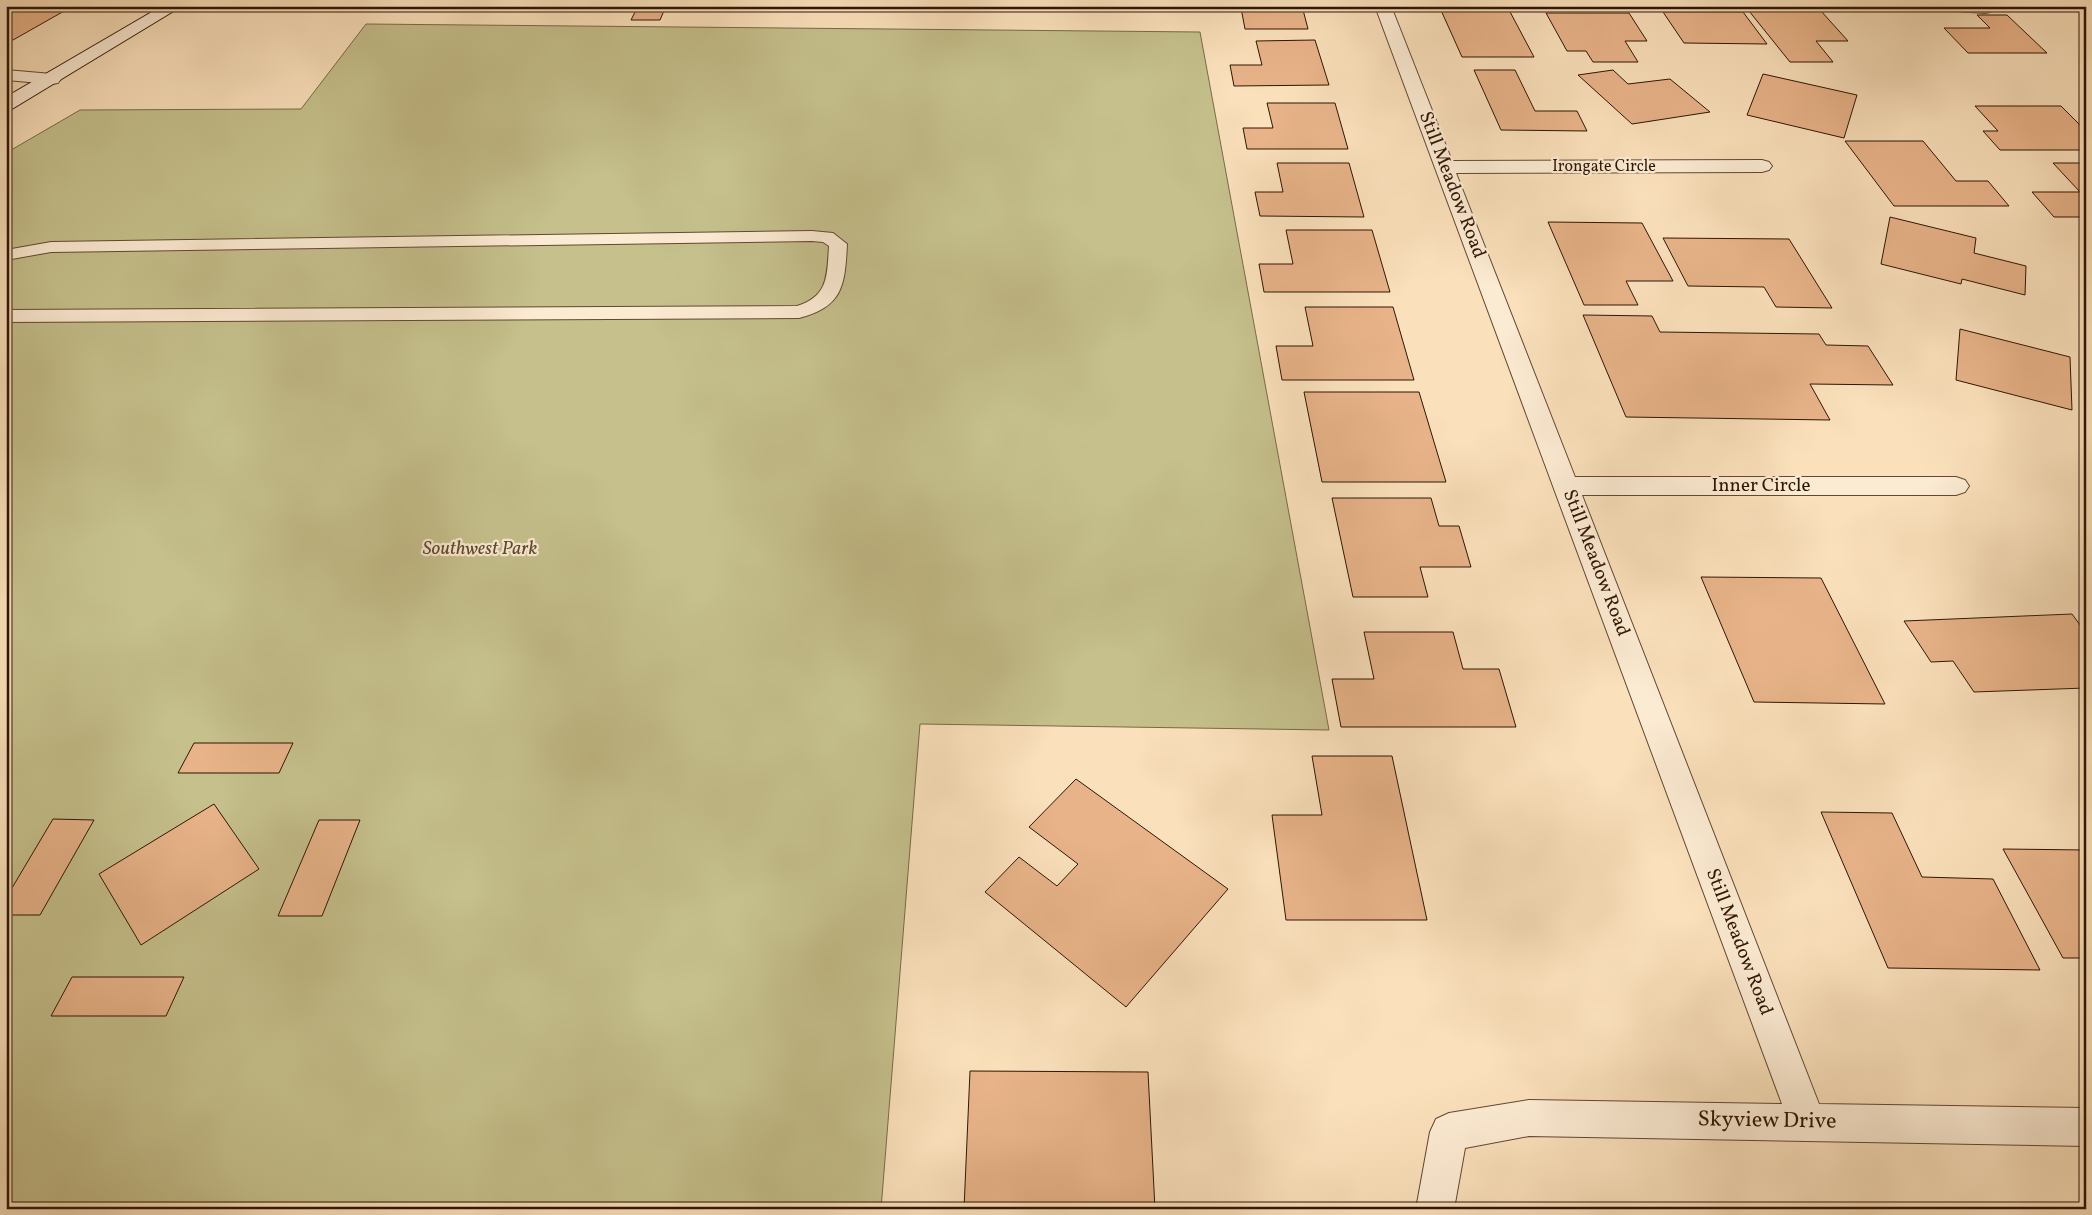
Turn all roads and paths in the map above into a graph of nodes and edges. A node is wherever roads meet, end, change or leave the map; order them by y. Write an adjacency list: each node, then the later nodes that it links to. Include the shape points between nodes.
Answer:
1 (174, 6): 6 (street)
2 (1383, 6): 9 (street, Still Meadow Road)
3 (1941, 6): 4 (lane, via 1985,9)
4 (1987, 6)
5 (6, 75): 6 (street)
6 (52, 78): 7 (street)
7 (6, 105)
8 (1762, 166): 9 (street, Irongate Circle)
9 (1445, 167): 12 (street, Still Meadow Road)
10 (6, 255): 11 (lane, via 50,247 802,236 827,237 838,244 833,290 824,302 799,312)
11 (6, 316)
12 (1567, 486): 13 (street, Inner Circle); 14 (street, Still Meadow Road)
13 (1956, 486)
14 (1807, 1122): 15 (street, Skyview Drive); 16 (street, Skyview Drive, via 1529,1118 1449,1132)
15 (2086, 1127)
16 (1435, 1209)

